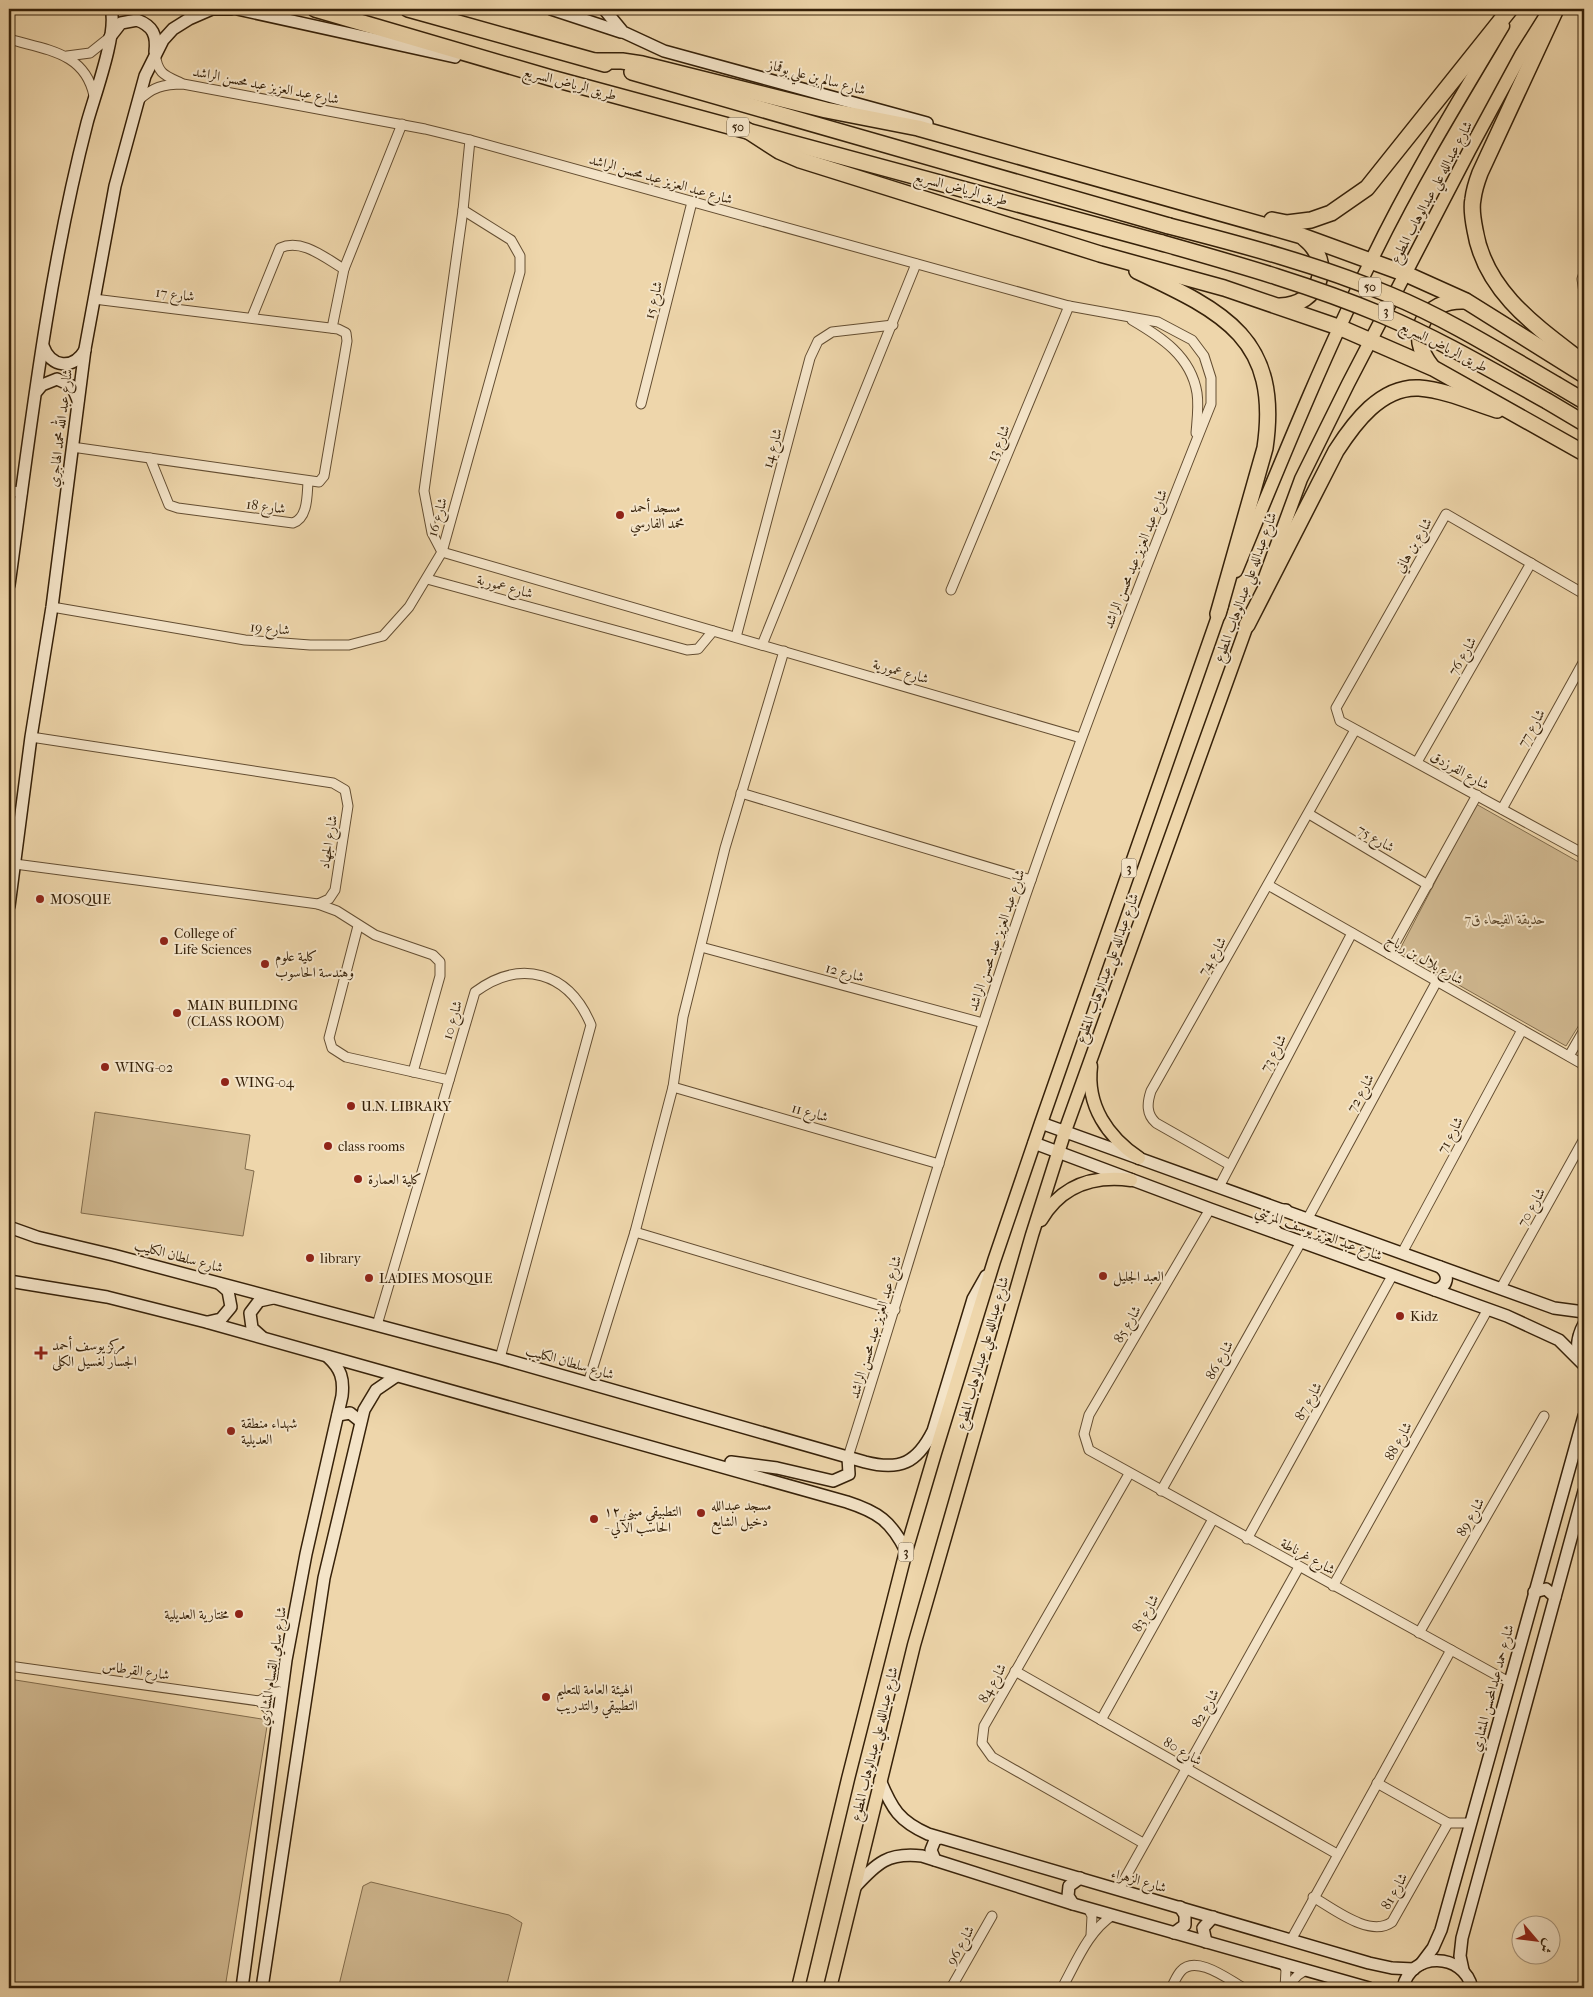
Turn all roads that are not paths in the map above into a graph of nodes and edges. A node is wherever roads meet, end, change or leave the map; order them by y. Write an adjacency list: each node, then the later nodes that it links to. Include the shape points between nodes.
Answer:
1 (111, 9): 12 (street, شارع عبد الله محمد الهاجري)
2 (232, 9): 14 (street, شارع عبد الله محمد الهاجري, via 212,9 173,28)
3 (237, 9): 17 (street)
4 (315, 9): 17 (highway, طريق الرياض السريع / 50)
5 (408, 9): 16 (highway, طريق الرياض السريع / 50)
6 (551, 9): 11 (street)
7 (604, 9): 11 (street, شارع سالم بن علي بوقماز)
8 (1512, 9): 26 (highway, via 1367,188 1331,213 1286,223); 30 (main road, شارع عبدالله علي عبدالوهاب المطوع / 3, via 1436,139)
9 (1550, 9): 34 (main road, شارع عبدالله علي عبدالوهاب المطوع / 3, via 1521,55)
10 (1556, 9): 48 (highway, via 1480,173 1473,201 1474,225 1478,250 1503,293 1531,323)
11 (623, 32): 24 (street, شارع سالم بن علي بوقماز, via 664,51 954,131)
12 (110, 37): 14 (street, via 121,23 138,20 146,23 156,36); 15 (street, via 90,53); 19 (street, شارع عبد الله محمد الهاجري)
13 (9, 39): 15 (street)
14 (155, 53): 18 (street, شارع عبد العزيز عبد محسن الراشد, via 161,73); 20 (street, شارع عبد الله محمد الهاجري)
15 (65, 56): 19 (street, via 85,71 92,83)
16 (596, 62): 24 (highway, via 642,64 826,110 918,128); 52 (highway, طريق الرياض السريع / 50, bridge, via 1252,247 1390,295 1456,327)
17 (551, 78): 22 (highway, طريق الرياض السريع / 50)
18 (183, 84): 20 (street, شارع عبد العزيز عبد محسن الراشد, via 159,86); 21 (street, شارع عبد العزيز عبد محسن الراشد)
19 (94, 96): 46 (street, شارع عبد الله محمد الهاجري, via 73,180)
20 (138, 102): 36 (street, شارع عبد الله محمد الهاجري, via 115,186)
21 (402, 124): 23 (street, شارع عبد العزيز عبد محسن الراشد); 32 (street)
22 (745, 129): 29 (highway, via 800,160); 56 (highway, طريق الرياض السريع / 50, bridge, via 1244,266 1382,315 1474,360)
23 (470, 140): 25 (street, شارع عبد العزيز عبد محسن الراشد); 27 (street, شارع 16)
24 (1033, 159): 26 (highway)
25 (692, 202): 31 (street, شارع عبد العزيز عبد محسن الراشد); 54 (street, شارع 15)
26 (1193, 207): 28 (highway)
27 (464, 210): 64 (street, شارع 16, via 424,491 432,532); 64 (street, شارع 16, via 511,240 520,256 520,272)
28 (1302, 236): 30 (highway); 39 (highway, via 1317,252 1321,263 1320,275 1313,291 1301,302)
29 (1100, 254): 39 (highway); 71 (highway, via 1210,308 1232,324 1250,345 1262,372 1269,420 1265,448)
30 (1371, 260): 34 (highway); 44 (main road, شارع عبدالله علي عبدالوهاب المطوع / 3)
31 (916, 264): 38 (street, شارع عبد العزيز عبد محسن الراشد); 42 (street)
32 (344, 269): 40 (street, via 300,244 280,248); 43 (street)
33 (1584, 272): 35 (street)
34 (1406, 274): 37 (highway); 45 (main road, شارع عبدالله علي عبدالوهاب المطوع / 3)
35 (1584, 293)
36 (94, 298): 40 (street, شارع 17); 47 (street, شارع عبد الله محمد الهاجري)
37 (1466, 302): 49 (highway, via 1438,305 1420,328 1419,343); 50 (highway)
38 (1069, 306): 41 (street, شارع عبد العزيز عبد محسن الراشد); 68 (street, شارع 13)
39 (1278, 306): 44 (highway)
40 (252, 317): 43 (street, شارع 17)
41 (1128, 318): 57 (street, شارع عبد العزيز عبد محسن الراشد, via 1162,338 1179,353 1190,372 1197,394); 57 (street, شارع عبد العزيز عبد محسن الراشد, via 1174,328 1192,340 1204,356 1211,378 1211,404)
42 (893, 325): 74 (street, شارع 14, via 832,332 818,341); 75 (street)
43 (332, 328): 61 (street, via 343,330 347,341 324,476 319,482)
44 (1341, 328): 45 (highway); 71 (main road, شارع عبدالله علي عبدالوهاب المطوع / 3)
45 (1371, 339): 49 (highway); 72 (main road, شارع عبدالله علي عبدالوهاب المطوع / 3, via 1301,479)
46 (43, 346): 47 (street, via 52,361 60,364 70,364 80,358); 51 (street, شارع عبد الله محمد الهاجري)
47 (85, 349): 53 (street, شارع عبد الله محمد الهاجري)
48 (1584, 363)
49 (1433, 368): 55 (highway)
50 (1584, 374)
51 (37, 391): 53 (street, via 49,380 65,381 77,394); 63 (street, شارع عبد الله محمد الهاجري)
52 (1584, 401)
53 (78, 402): 58 (street, شارع عبد الله محمد الهاجري)
54 (641, 404)
55 (1526, 420): 59 (highway); 72 (highway, via 1443,393 1417,388 1393,393 1368,409 1336,450)
56 (1584, 423)
57 (1196, 440): 81 (street, شارع عبد العزيز عبد محسن الراشد)
58 (72, 447): 60 (street); 70 (street, شارع عبد الله محمد الهاجري)
59 (1584, 453)
60 (150, 458): 61 (street); 61 (street, شارع 18, via 169,505 178,508 292,523 299,520 304,512)
61 (308, 482)
62 (9, 490): 63 (street)
63 (22, 492): 67 (street, شارع عبد الله محمد الهاجري)
64 (442, 552): 66 (street, شارع 19); 73 (street, شارع عمورية)
65 (1531, 563): 69 (street, شارع بن هاني); 78 (street, شارع بن هاني, via 1446,514); 82 (street, شارع 76)
66 (428, 578): 70 (street, شارع 19, via 409,608 383,636 348,645 245,640); 73 (street, شارع عمورية, via 687,650 698,648)
67 (9, 586)
68 (951, 590)
69 (1584, 594)
70 (52, 606): 80 (street, شارع عبد الله محمد الهاجري)
71 (1218, 614): 108 (main road, شارع عبدالله علي عبدالوهاب المطوع / 3)
72 (1247, 625): 102 (main road, شارع عبدالله علي عبدالوهاب المطوع / 3)
73 (713, 630): 74 (street, شارع عمورية)
74 (736, 637): 75 (street, شارع عمورية)
75 (762, 645): 76 (street, شارع عمورية)
76 (784, 651): 81 (street, شارع عمورية); 83 (street)
77 (1584, 661): 85 (street, شارع 77)
78 (1339, 702): 79 (street, شارع الفرزدق, via 1336,715)
79 (1355, 730): 82 (street, شارع الفرزدق); 86 (street, شارع 74)
80 (31, 737): 88 (street, شارع عبد الله محمد الهاجري); 92 (street, شارع الجهاد, via 341,786 348,796 348,806 335,890 329,899)
81 (1081, 738): 89 (street, شارع عبد العزيز عبد محسن الراشد)
82 (1417, 762): 84 (street, شارع الفرزدق)
83 (741, 793): 89 (street); 96 (street)
84 (1477, 795): 85 (street, شارع الفرزدق); 91 (street)
85 (1502, 808): 87 (street, شارع الفرزدق)
86 (1309, 814): 90 (street, شارع 74); 91 (street, شارع 75)
87 (1584, 854)
88 (15, 864): 92 (street); 93 (street, شارع عبد الله محمد الهاجري)
89 (1031, 880): 99 (street, شارع عبد العزيز عبد محسن الراشد)
90 (1268, 885): 95 (street, شارع بلال بن رباح); 115 (street, شارع 74, via 1148,1100 1148,1114 1156,1123)
91 (1428, 885): 97 (street)
92 (318, 904): 94 (street, via 337,911)
93 (9, 906)
94 (358, 926): 105 (street, via 433,955 440,962 440,976); 105 (street, via 329,1044 346,1057)
95 (1352, 933): 97 (street, شارع بلال بن رباح); 115 (street, شارع 73)
96 (701, 947): 99 (street, شارع 12); 107 (street, via 683,1018)
97 (1389, 954): 98 (street, شارع بلال بن رباح)
98 (1437, 981): 100 (street, شارع بلال بن رباح); 120 (street, شارع 72)
99 (983, 1023): 114 (street, شارع عبد العزيز عبد محسن الراشد)
100 (1522, 1030): 103 (street, شارع بلال بن رباح); 126 (street, شارع 71)
101 (1584, 1030): 103 (street)
102 (1094, 1048): 109 (main road, شارع عبدالله علي عبدالوهاب المطوع / 3); 113 (main road, via 1091,1090 1097,1111 1107,1130)
103 (1569, 1056): 104 (street, شارع بلال بن رباح)
104 (1584, 1065)
105 (412, 1072): 106 (street)
106 (449, 1080): 140 (street, شارع 10); 143 (street, شارع 10, via 475,992 488,982 518,973 542,976 564,986 585,1010 591,1025)
107 (673, 1087): 114 (street, شارع 11); 122 (street)
108 (1041, 1123): 109 (street, شارع عبد العزيز يوسف المزيني); 111 (main road, شارع عبدالله علي عبدالوهاب المطوع / 3)
109 (1065, 1131): 112 (main road, شارع عبدالله علي عبدالوهاب المطوع / 3); 113 (street, شارع عبد العزيز يوسف المزيني)
110 (1584, 1139): 132 (street, شارع 70)
111 (1034, 1143): 112 (street, شارع عبد العزيز يوسف المزيني); 127 (main road, شارع عبدالله علي عبدالوهاب المطوع / 3)
112 (1058, 1152): 116 (street, شارع عبد العزيز يوسف المزيني); 124 (main road, شارع عبدالله علي عبدالوهاب المطوع / 3)
113 (1139, 1158): 117 (street, شارع عبد العزيز يوسف المزيني)
114 (939, 1164): 136 (street, شارع عبد العزيز عبد محسن الراشد)
115 (1230, 1164): 117 (street, شارع 73)
116 (1131, 1180): 118 (street, شارع عبد العزيز يوسف المزيني); 124 (main road, via 1110,1177 1071,1188 1055,1201)
117 (1219, 1186): 119 (street, شارع عبد العزيز يوسف المزيني)
118 (1210, 1209): 123 (street, شارع عبد العزيز يوسف المزيني); 152 (street, شارع 85, via 1085,1424 1084,1434 1089,1450)
119 (1286, 1210): 120 (street, شارع عبد العزيز يوسف المزيني); 123 (street, via 1280,1210 1272,1218 1271,1224)
120 (1308, 1218): 126 (street, شارع عبد العزيز يوسف المزيني)
121 (9, 1227): 131 (street, شارع سلطان الكليب, via 37,1237)
122 (635, 1232): 136 (street); 146 (street)
123 (1277, 1234): 125 (street, شارع عبد العزيز يوسف المزيني)
124 (1032, 1235): 176 (main road, شارع عبدالله علي عبدالوهاب المطوع / 3, via 914,1645)
125 (1300, 1242): 129 (street, شارع عبد العزيز يوسف المزيني); 155 (street, شارع 86)
126 (1402, 1253): 128 (street, شارع عبد العزيز يوسف المزيني)
127 (994, 1261): 153 (street, شارع سلطان الكليب, via 973,1299 933,1431 925,1447 916,1457 889,1466); 159 (main road, شارع عبدالله علي عبدالوهاب المطوع / 3)
128 (1440, 1267): 132 (street, شارع عبد العزيز يوسف المزيني); 133 (street, via 1447,1280)
129 (1392, 1276): 133 (street, شارع عبد العزيز يوسف المزيني); 158 (street, شارع 87)
130 (9, 1281): 138 (street, via 107,1297)
131 (217, 1282): 134 (street, شارع سلطان الكليب); 138 (street, via 228,1291 230,1306 221,1319)
132 (1501, 1288): 137 (street, شارع عبد العزيز يوسف المزيني, via 1554,1308)
133 (1435, 1290): 135 (street, شارع عبد العزيز يوسف المزيني)
134 (274, 1298): 140 (street, شارع سلطان الكليب); 141 (street, via 260,1301 250,1313 252,1328)
135 (1488, 1309): 144 (street, شارع عبد العزيز يوسف المزيني, via 1559,1340); 163 (street, شارع 88)
136 (895, 1310): 153 (street, شارع عبد العزيز عبد محسن الراشد)
137 (1584, 1312)
138 (206, 1322): 141 (street)
139 (1584, 1324): 144 (street, via 1578,1346)
140 (377, 1325): 143 (street, شارع سلطان الكليب)
141 (264, 1338): 142 (street)
142 (328, 1357): 145 (street); 147 (street, شارع سامي القسام المشاري, via 343,1377)
143 (500, 1358): 146 (street, شارع سلطان الكليب)
144 (1584, 1366)
145 (395, 1377): 150 (street, via 369,1399); 151 (street)
146 (588, 1383): 153 (street, شارع سلطان الكليب)
147 (338, 1415): 150 (street, via 350,1413); 170 (street, شارع سامي القسام المشاري, via 304,1562)
148 (1544, 1416): 166 (street, شارع 89)
149 (1584, 1416): 160 (street, شارع حمد عبدالمحسن المشاري)
150 (360, 1421): 196 (street, via 324,1578)
151 (678, 1454): 153 (street, via 778,1468 832,1481 849,1474); 159 (street, via 863,1507 882,1517 897,1532)
152 (1094, 1454): 154 (street, شارع غرناطة)
153 (848, 1457)
154 (1129, 1474): 155 (street, شارع غرناطة); 169 (street, شارع 84)
155 (1161, 1491): 157 (street, شارع غرناطة)
156 (1584, 1491): 162 (street)
157 (1213, 1520): 158 (street, شارع غرناطة); 173 (street, شارع 83)
158 (1248, 1539): 161 (street, شارع غرناطة)
159 (906, 1551): 211 (main road, شارع عبدالله علي عبدالوهاب المطوع / 3)
160 (1543, 1563): 162 (street, via 1551,1572); 164 (street, شارع حمد عبدالمحسن المشاري)
161 (1299, 1567): 163 (street, شارع غرناطة); 175 (street, شارع 82)
162 (1563, 1568): 165 (street)
163 (1333, 1586): 166 (street, شارع غرناطة)
164 (1534, 1592): 165 (street, via 1546,1589); 171 (street, شارع حمد عبدالمحسن المشاري)
165 (1555, 1597): 197 (street)
166 (1420, 1633): 167 (street, شارع غرناطة)
167 (1451, 1650): 171 (street, شارع غرناطة); 177 (street)
168 (9, 1666): 172 (street, شارع القرطاس)
169 (1015, 1671): 173 (street, شارع 80); 181 (street, شارع 84, via 984,1726 985,1749 1004,1764)
170 (283, 1680): 172 (street, via 273,1693); 174 (street, شارع سامي القسام المشاري)
171 (1509, 1682): 178 (street, شارع حمد عبدالمحسن المشاري)
172 (259, 1701): 174 (street, via 270,1712)
173 (1101, 1720): 175 (street, شارع 80)
174 (277, 1727): 195 (street, شارع سامي القسام المشاري)
175 (1187, 1769): 181 (street, شارع 82); 182 (street, شارع 80)
176 (880, 1780): 180 (street, شارع الزهراء, via 893,1810 901,1818 911,1827); 185 (main road, شارع عبدالله علي عبدالوهاب المطوع / 3)
177 (1377, 1783): 179 (street); 182 (street)
178 (1471, 1822): 179 (street); 192 (street, شارع حمد عبدالمحسن المشاري)
179 (1448, 1823): 187 (street, شارع 81, via 1392,1922 1386,1926 1366,1926)
180 (940, 1838): 183 (street, via 932,1845); 184 (street, شارع الزهراء)
181 (1143, 1843): 186 (street, شارع 82)
182 (1336, 1854): 187 (street)
183 (935, 1860): 185 (street, via 907,1854 893,1856 871,1869); 188 (street)
184 (1080, 1878): 186 (street, شارع الزهراء); 188 (street, via 1070,1886 1068,1896)
185 (855, 1887): 212 (main road, شارع عبدالله علي عبدالوهاب المطوع / 3)
186 (1119, 1889): 190 (street, شارع الزهراء)
187 (1314, 1897): 200 (street)
188 (1073, 1904): 189 (street)
189 (1088, 1908): 191 (street); 199 (street, via 1092,1916)
190 (1180, 1908): 194 (street, شارع الزهراء); 198 (street, via 1186,1920)
191 (1113, 1915): 198 (street); 199 (street)
192 (1445, 1915): 197 (street, via 1446,1921 1454,1928 1460,1928); 205 (street, شارع حمد عبدالمحسن المشاري, via 1433,1948)
193 (992, 1916): 213 (street, شارع 96)
194 (1213, 1917): 200 (street, شارع الزهراء); 202 (street, via 1203,1928)
195 (252, 1918): 196 (street, via 260,1922); 201 (street, شارع سامي القسام المشاري)
196 (272, 1919): 203 (street)
197 (1468, 1919): 207 (street, via 1460,1956)
198 (1174, 1933): 202 (street)
199 (1091, 1935): 214 (street)
200 (1291, 1940): 205 (street, شارع الزهراء, via 1392,1968)
201 (248, 1942): 203 (street, via 261,1940); 209 (street, شارع سامي القسام المشاري)
202 (1206, 1942): 204 (street)
203 (268, 1945): 210 (street)
204 (1283, 1963): 206 (street); 217 (street)
205 (1418, 1967): 207 (street, شارع الزهراء, via 1441,1960); 219 (street, شارع حمد عبدالمحسن المشاري, via 1409,1975)
206 (1306, 1970): 217 (street); 218 (street)
207 (1463, 1970): 208 (street)
208 (1475, 1987)
209 (242, 1988)
210 (262, 1988)
211 (798, 1988)
212 (830, 1988)
213 (951, 1988)
214 (1062, 1988)
215 (1171, 1988): 216 (street, via 1180,1971 1190,1965 1205,1967)
216 (1244, 1988)
217 (1286, 1988)
218 (1369, 1988)
219 (1403, 1988)

